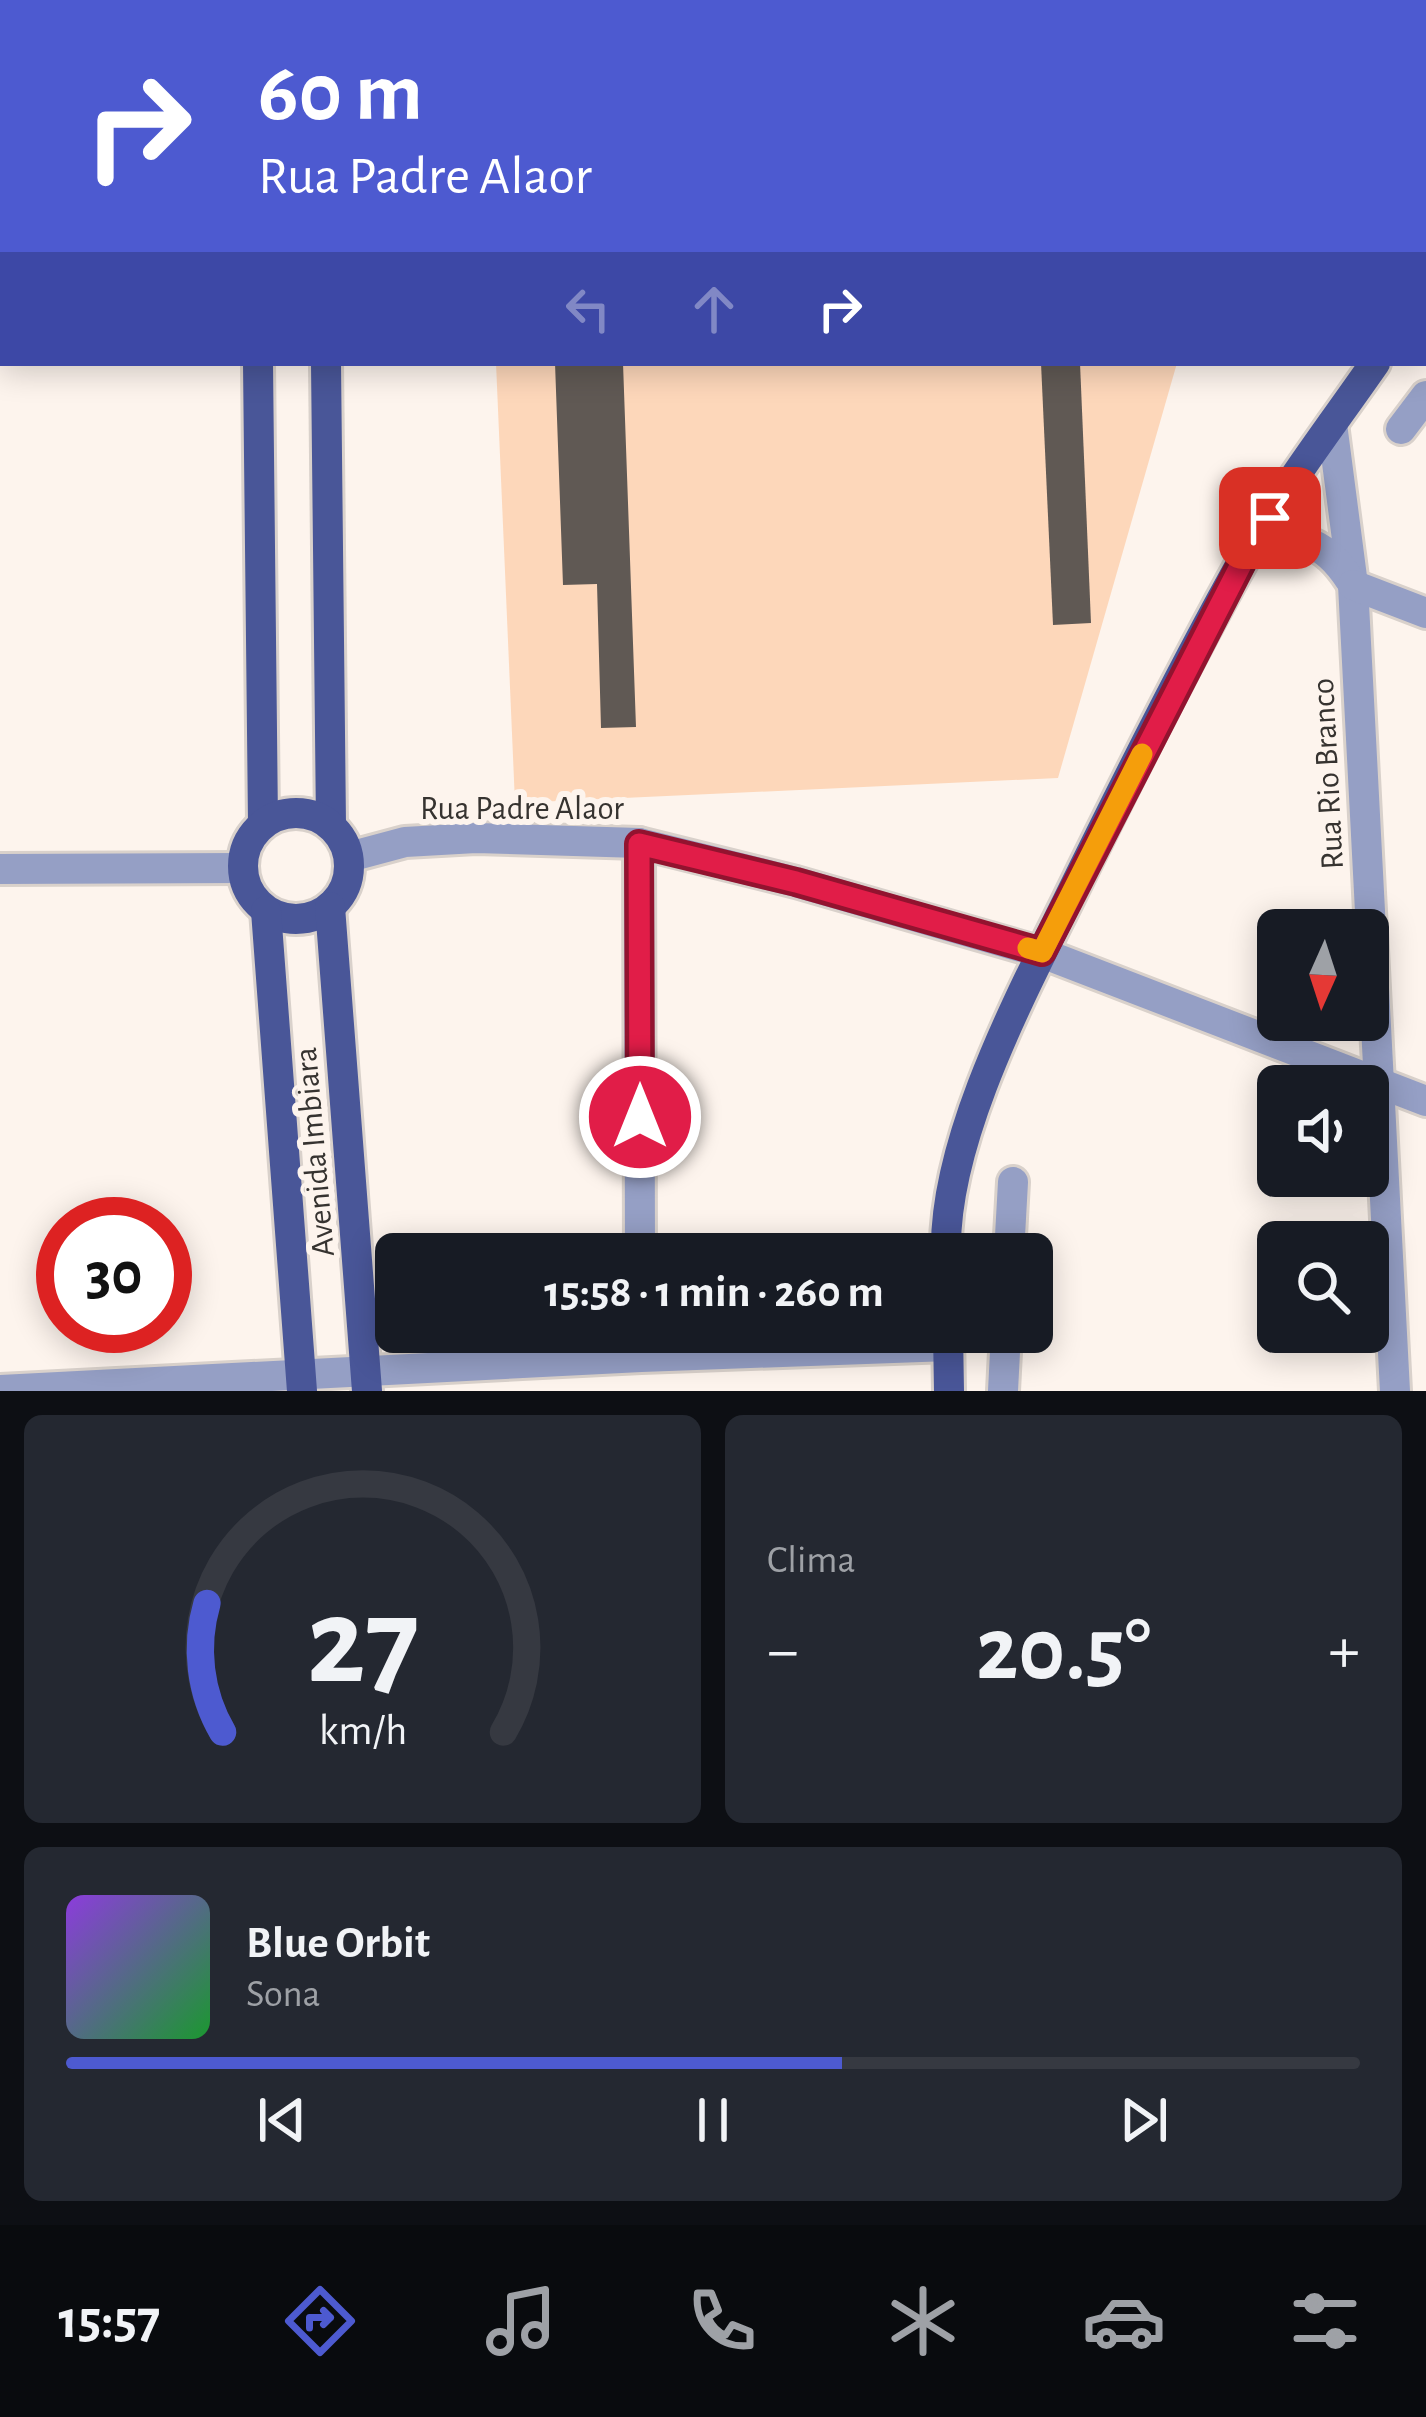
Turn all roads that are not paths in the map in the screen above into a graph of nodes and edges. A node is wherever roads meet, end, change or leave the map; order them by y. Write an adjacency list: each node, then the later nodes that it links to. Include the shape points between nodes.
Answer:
1 (258, 366): 10 (main road)
2 (326, 366): 11 (main road)
3 (1373, 366): 5 (main road)
4 (1426, 396): 6 (street)
5 (1332, 424): 7 (main road); 8 (street, Rua Rio Branco)
6 (1401, 429)
7 (1249, 549): 8 (street, via 1303,540 1334,555); 18 (main road)
8 (1353, 585): 9 (street); 20 (street, Rua Rio Branco)
9 (1426, 613)
10 (263, 823): 11 (main road, via 296,812); 14 (main road)
11 (331, 825): 13 (main road)
12 (639, 844): 13 (street, Rua Padre Alaor, via 476,838 405,842); 18 (street, Rua Padre Alaor); 25 (street)
13 (349, 857): 16 (main road, via 349,876)
14 (242, 868): 15 (street); 17 (main road)
15 (0, 869)
16 (330, 908): 17 (main road, via 298,920); 31 (main road, Avenida Imbiara)
17 (266, 911): 32 (main road, Avenida Imbiara)
18 (1042, 952): 19 (street, Rua Padre Alaor); 26 (main road, via 964,1142)
19 (1335, 1065)
20 (1375, 1065)
21 (1389, 1086): 22 (street, Rua Padre Alaor)
22 (1426, 1101)
23 (1013, 1182): 27 (street)
24 (1383, 1197): 36 (street, Rua Rio Branco)
25 (640, 1233)
26 (945, 1233)
27 (1011, 1233)
28 (582, 1353): 31 (street)
29 (948, 1353): 34 (main road)
30 (1005, 1353): 35 (street)
31 (367, 1382): 32 (street)
32 (302, 1384): 33 (street)
33 (0, 1390)
34 (949, 1391)
35 (1003, 1391)
36 (1395, 1391)

